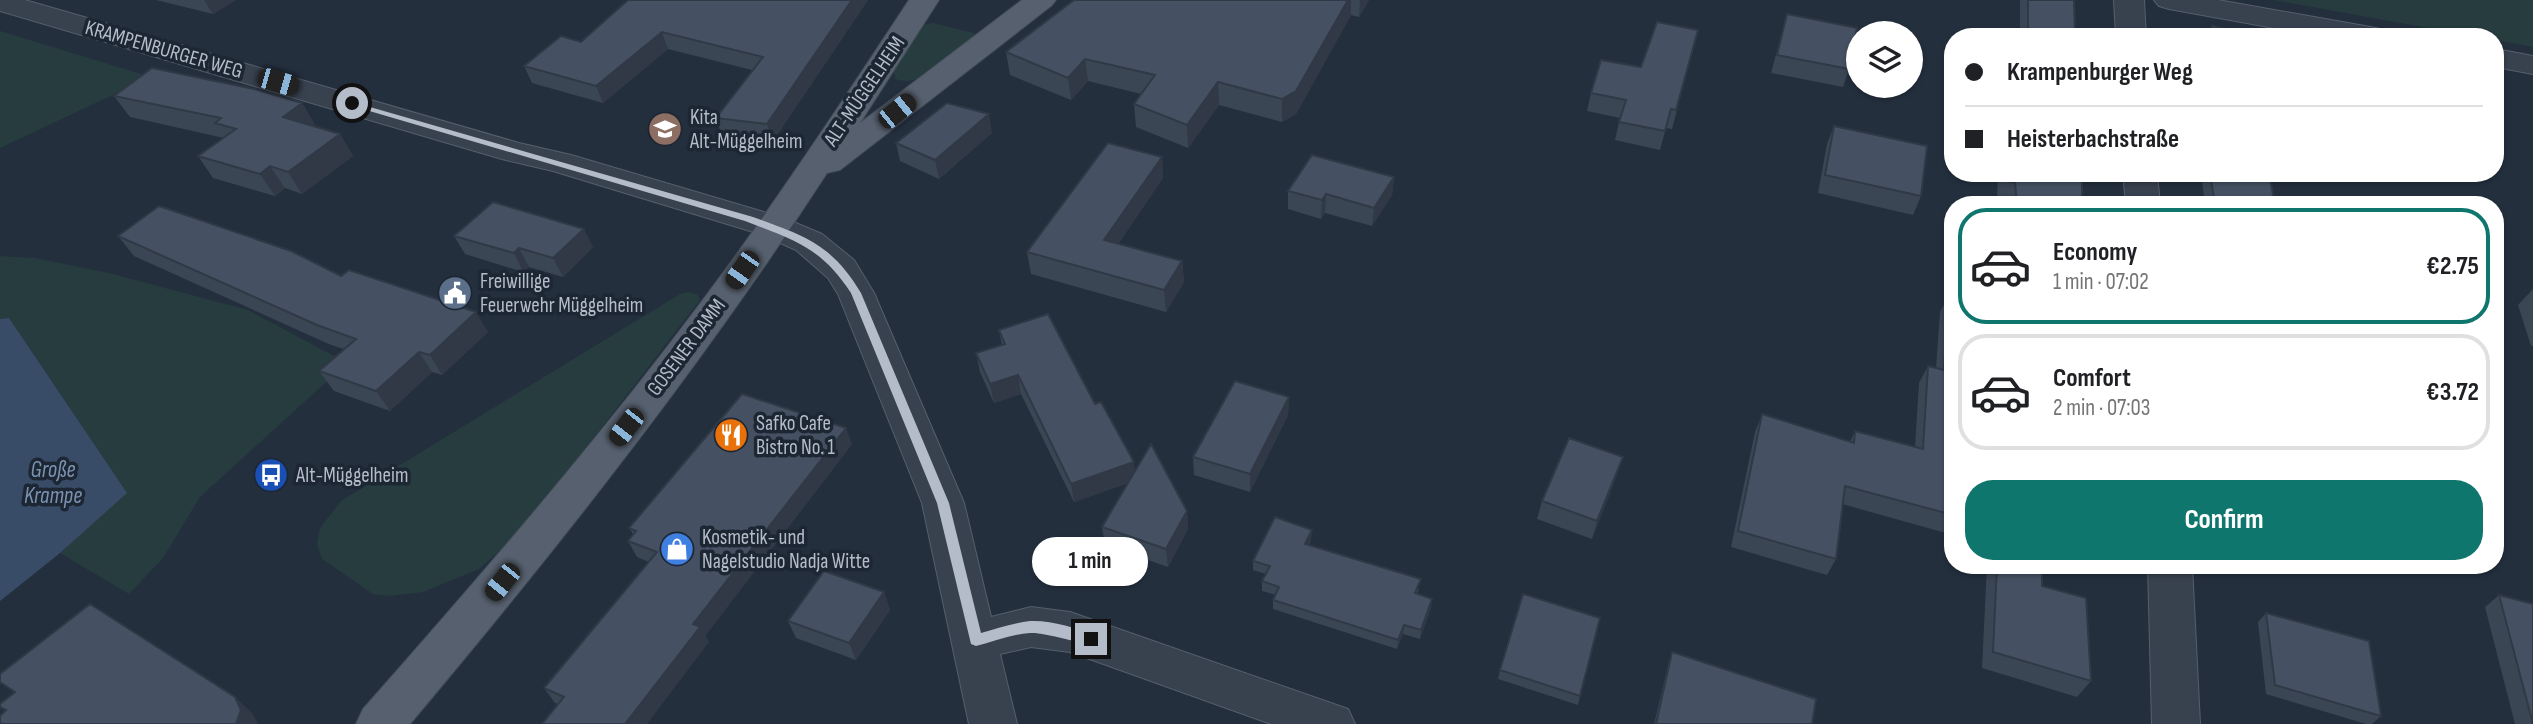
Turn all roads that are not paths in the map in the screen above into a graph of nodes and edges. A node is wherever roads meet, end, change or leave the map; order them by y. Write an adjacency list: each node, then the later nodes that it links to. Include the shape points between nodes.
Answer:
1 (924, 0): 10 (main road, ALT-MÜGGELHEIM)
2 (1041, 0): 10 (main road, ALT-MÜGGELHEIM)
3 (2129, 0): 6 (street)
4 (2169, 0): 7 (street)
5 (0, 2): 11 (street, KRAMPENBURGER WEG)
6 (2131, 28)
7 (2326, 28)
8 (2504, 60): 9 (street)
9 (2533, 65)
10 (804, 182): 11 (main road, ALT-MÜGGELHEIM)
11 (772, 226): 13 (street, KRAMPENBURGER WEG, via 809,242 841,269 856,293 943,503); 14 (main road, GOSENER DAMM, via 612,445)
12 (2171, 574): 17 (street)
13 (976, 640): 15 (street, KRAMPENBURGER WEG); 16 (street, via 1031,627 1070,632)
14 (380, 724)
15 (993, 724)
16 (1331, 724)
17 (2176, 724)

